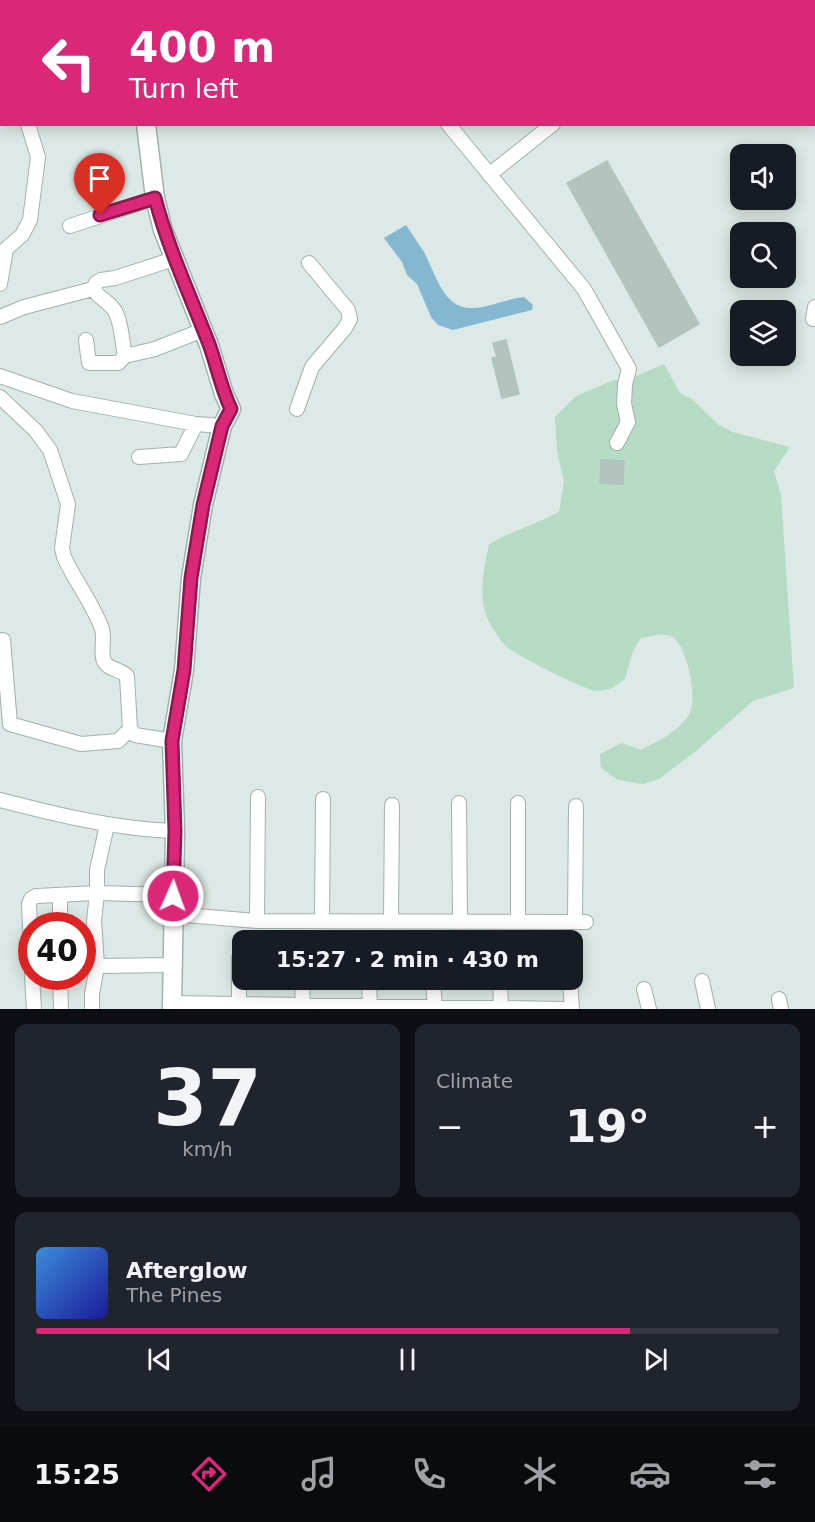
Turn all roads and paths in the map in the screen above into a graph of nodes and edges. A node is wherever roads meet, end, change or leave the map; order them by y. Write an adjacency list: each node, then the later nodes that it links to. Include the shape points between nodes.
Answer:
1 (29, 126): 10 (street, via 38,157 30,220 22,235 6,249)
2 (146, 126): 6 (street)
3 (450, 126): 5 (street)
4 (550, 126): 5 (street)
5 (489, 175): 21 (street, via 584,289 629,369 624,404 628,422)
6 (155, 198): 7 (street); 8 (street)
7 (70, 226)
8 (174, 260): 11 (street, via 101,280); 13 (street)
9 (309, 263): 18 (street, via 348,310 350,319 312,368)
10 (0, 284)
11 (93, 289): 12 (street, via 24,307); 15 (street, via 116,314)
12 (0, 318)
13 (203, 330): 15 (street); 20 (street, via 231,409)
14 (86, 340): 15 (street, via 88,363 118,363)
15 (125, 356)
16 (0, 376): 19 (street, via 72,401)
17 (0, 397): 25 (street, via 50,450 68,504 64,557 101,627 105,663 127,676)
18 (297, 409)
19 (196, 424): 20 (street); 22 (street, via 181,454)
20 (222, 426): 26 (street, via 195,553 184,670)
21 (617, 442)
22 (139, 457)
23 (3, 640): 24 (street)
24 (5, 723): 25 (street, via 81,744 118,741)
25 (130, 729): 26 (street, via 135,735)
26 (172, 741): 35 (street)
27 (258, 797): 42 (street)
28 (322, 799): 43 (street)
29 (0, 800): 34 (street)
30 (459, 803): 45 (street)
31 (518, 803): 46 (street)
32 (392, 806): 44 (street)
33 (576, 806): 46 (street, via 581,922)
34 (106, 825): 35 (street); 36 (street, via 97,870)
35 (175, 831): 38 (street)
36 (97, 893): 37 (street); 38 (street); 48 (street, via 93,921)
37 (60, 895): 39 (street, via 36,896 31,899); 40 (street)
38 (173, 896): 41 (street)
39 (29, 912)
40 (60, 912)
41 (174, 914): 42 (street); 47 (street)
42 (257, 921): 43 (street)
43 (322, 921): 44 (street)
44 (391, 921): 45 (street)
45 (460, 922): 46 (street)
46 (518, 922)
47 (173, 965): 48 (street); 59 (street)
48 (97, 966): 66 (street)
49 (702, 981): 71 (street)
50 (644, 989): 70 (street)
51 (33, 990): 64 (street)
52 (60, 990): 65 (street)
53 (239, 990): 60 (street)
54 (302, 990): 61 (street)
55 (369, 990): 62 (street)
56 (434, 990): 63 (street)
57 (500, 990): 67 (street)
58 (571, 990): 69 (street)
59 (172, 1006): 60 (street)
60 (239, 1007): 61 (street)
61 (303, 1007): 62 (street)
62 (370, 1008): 63 (street)
63 (435, 1008): 67 (street)
64 (34, 1009)
65 (61, 1009)
66 (92, 1009)
67 (501, 1009): 68 (street)
68 (567, 1009)
69 (572, 1009)
70 (649, 1009)
71 (708, 1009)

